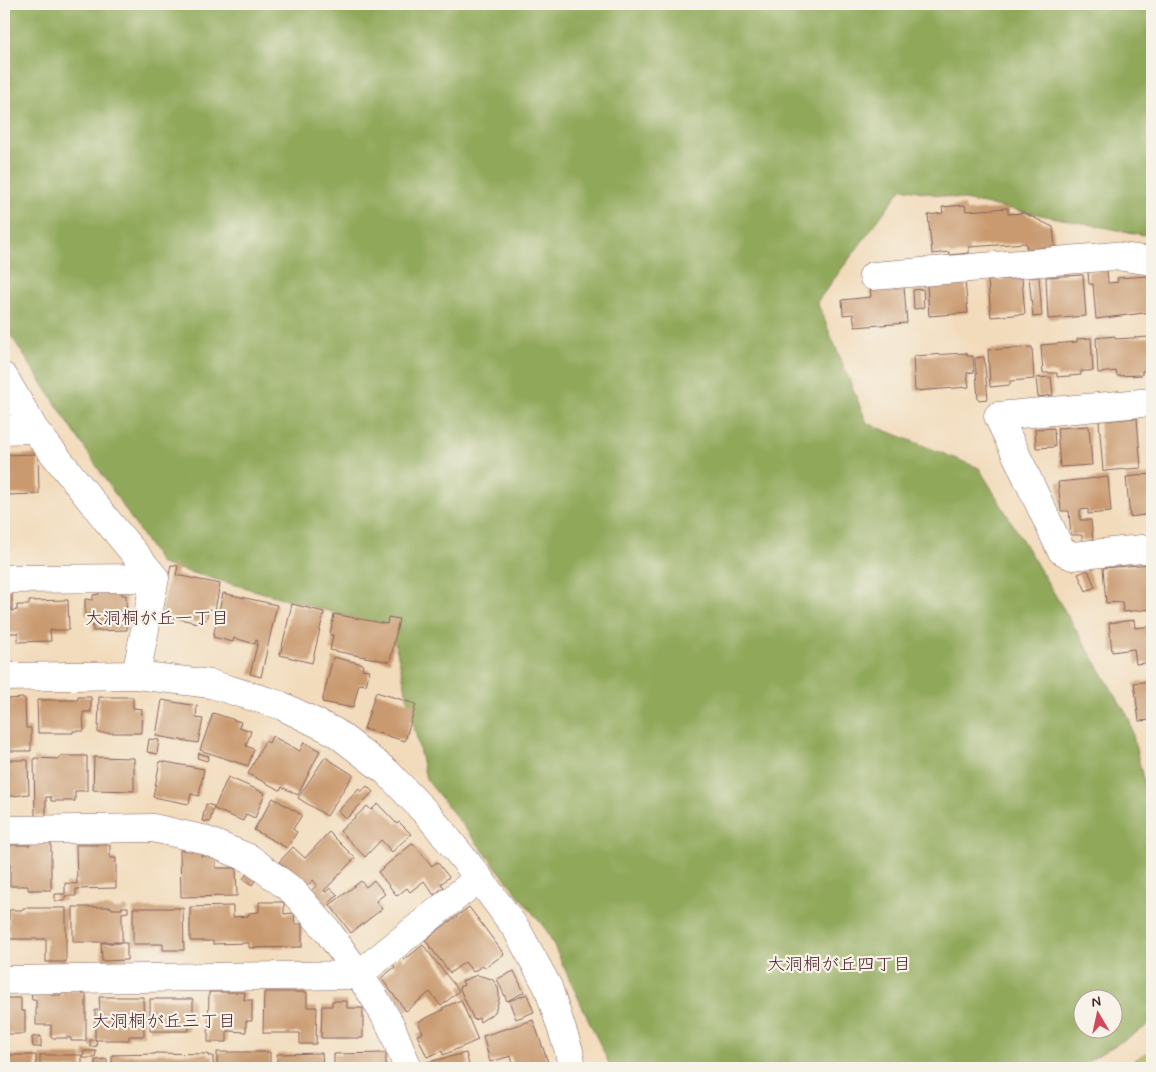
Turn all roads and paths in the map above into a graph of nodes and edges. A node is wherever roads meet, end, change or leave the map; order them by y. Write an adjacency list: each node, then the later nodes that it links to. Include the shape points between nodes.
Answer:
1 (1152, 261): 2 (street, via 1114,256)
2 (873, 276)
3 (4, 377): 6 (street)
4 (1152, 402): 7 (street, via 998,416 1061,550 1072,556)
5 (4, 430): 6 (street)
6 (34, 430): 8 (street)
7 (1152, 548)
8 (156, 578): 9 (street); 10 (street)
9 (4, 579)
10 (136, 675): 11 (street); 13 (street, via 211,684 280,705 334,732 387,772 430,817)
11 (4, 677)
12 (4, 830): 14 (street, via 153,828 202,839 249,858 293,892 327,930)
13 (479, 878): 14 (street); 17 (street, via 517,930 548,987)
14 (358, 975): 15 (street); 16 (street, via 391,1026)
15 (4, 980)
16 (408, 1068)
17 (572, 1068)

